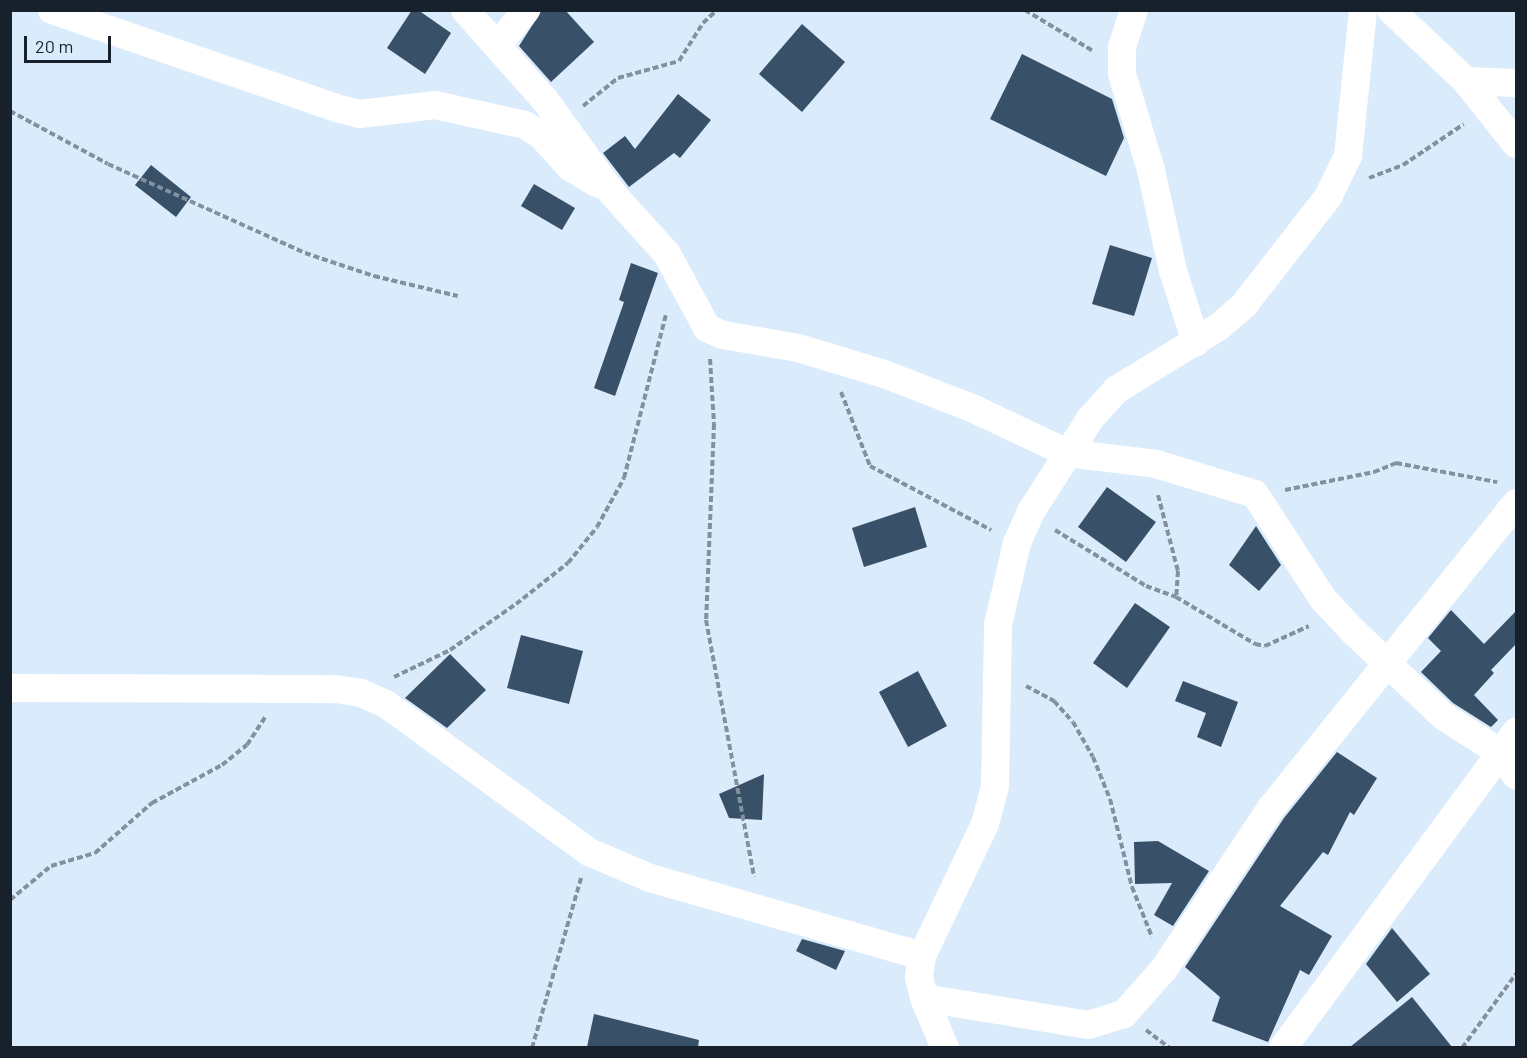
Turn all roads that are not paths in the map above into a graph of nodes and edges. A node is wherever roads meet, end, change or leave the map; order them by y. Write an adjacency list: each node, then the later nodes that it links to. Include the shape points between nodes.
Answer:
1 (52, 10): 11 (street, via 160,45 276,90 344,110 380,113 435,105 525,125 541,135 570,167)
2 (465, 10): 7 (street)
3 (526, 10): 7 (street)
4 (1134, 10): 12 (street, via 1122,47 1122,74 1151,170 1173,271)
5 (1363, 10): 12 (street, via 1348,156 1328,197 1244,305)
6 (1391, 10): 8 (street)
7 (498, 45): 11 (street)
8 (1466, 81): 9 (street); 10 (street)
9 (1516, 83)
10 (1516, 144)
11 (612, 193): 13 (street, via 667,254 707,328 723,335 828,357 972,408)
12 (1196, 342): 13 (street, via 1116,390)
13 (1067, 453): 15 (street, via 1156,464 1254,494 1337,614); 18 (street, via 1017,543 998,625 995,786 985,824)
14 (1511, 494): 15 (street)
15 (1389, 665): 17 (street, via 1443,716); 19 (street, via 1271,808 1164,969 1124,1014 1088,1026)
16 (10, 688): 18 (street, via 361,693 386,704 589,852 650,878)
17 (1511, 753): 21 (street)
18 (922, 956): 19 (street, via 919,977)
19 (924, 998): 20 (street)
20 (945, 1047)
21 (1283, 1047)

